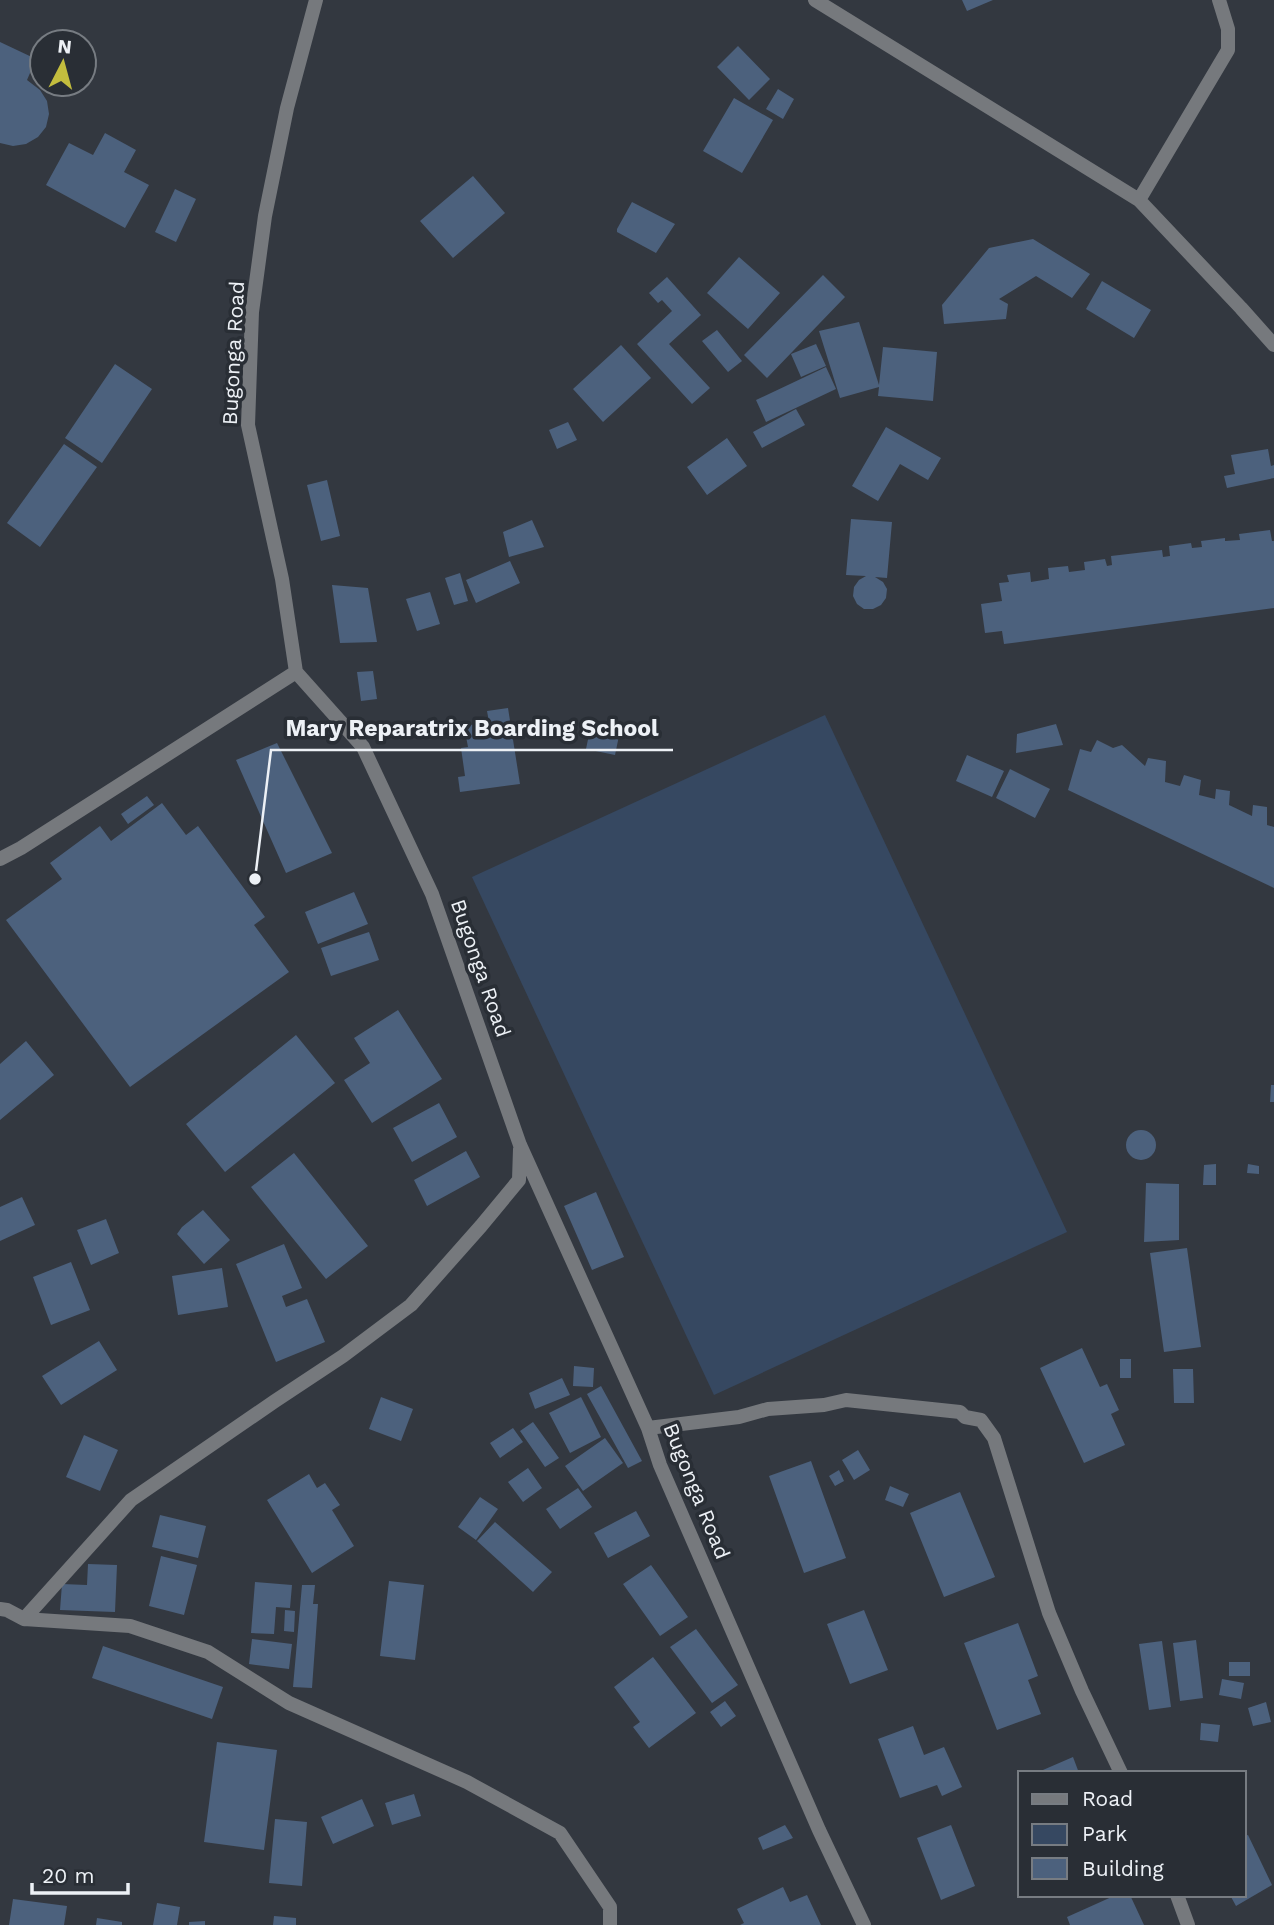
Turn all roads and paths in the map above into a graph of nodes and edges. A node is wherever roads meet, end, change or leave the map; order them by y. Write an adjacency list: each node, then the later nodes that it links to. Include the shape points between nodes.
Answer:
1 (316, 0): 6 (street, Bugonga Road, via 265,216 252,312 248,425 282,579)
2 (815, 0): 4 (street)
3 (1219, 0): 4 (street, via 1228,29 1228,50)
4 (1139, 200): 5 (street)
5 (1274, 345)
6 (296, 672): 7 (street); 8 (street, Bugonga Road, via 363,747 432,894)
7 (0, 859)
8 (520, 1144): 9 (street, Bugonga Road); 11 (street, via 519,1180 411,1305 131,1500)
9 (648, 1428): 12 (street, via 846,1400 960,1412 981,1420 994,1438 1049,1613); 15 (street, Bugonga Road)
10 (0, 1609): 11 (street)
11 (24, 1619): 14 (street, via 130,1626 208,1652 289,1703 467,1782 560,1833 610,1908)
12 (1120, 1771)
13 (1178, 1897): 16 (street)
14 (610, 1925)
15 (864, 1925)
16 (1188, 1925)

